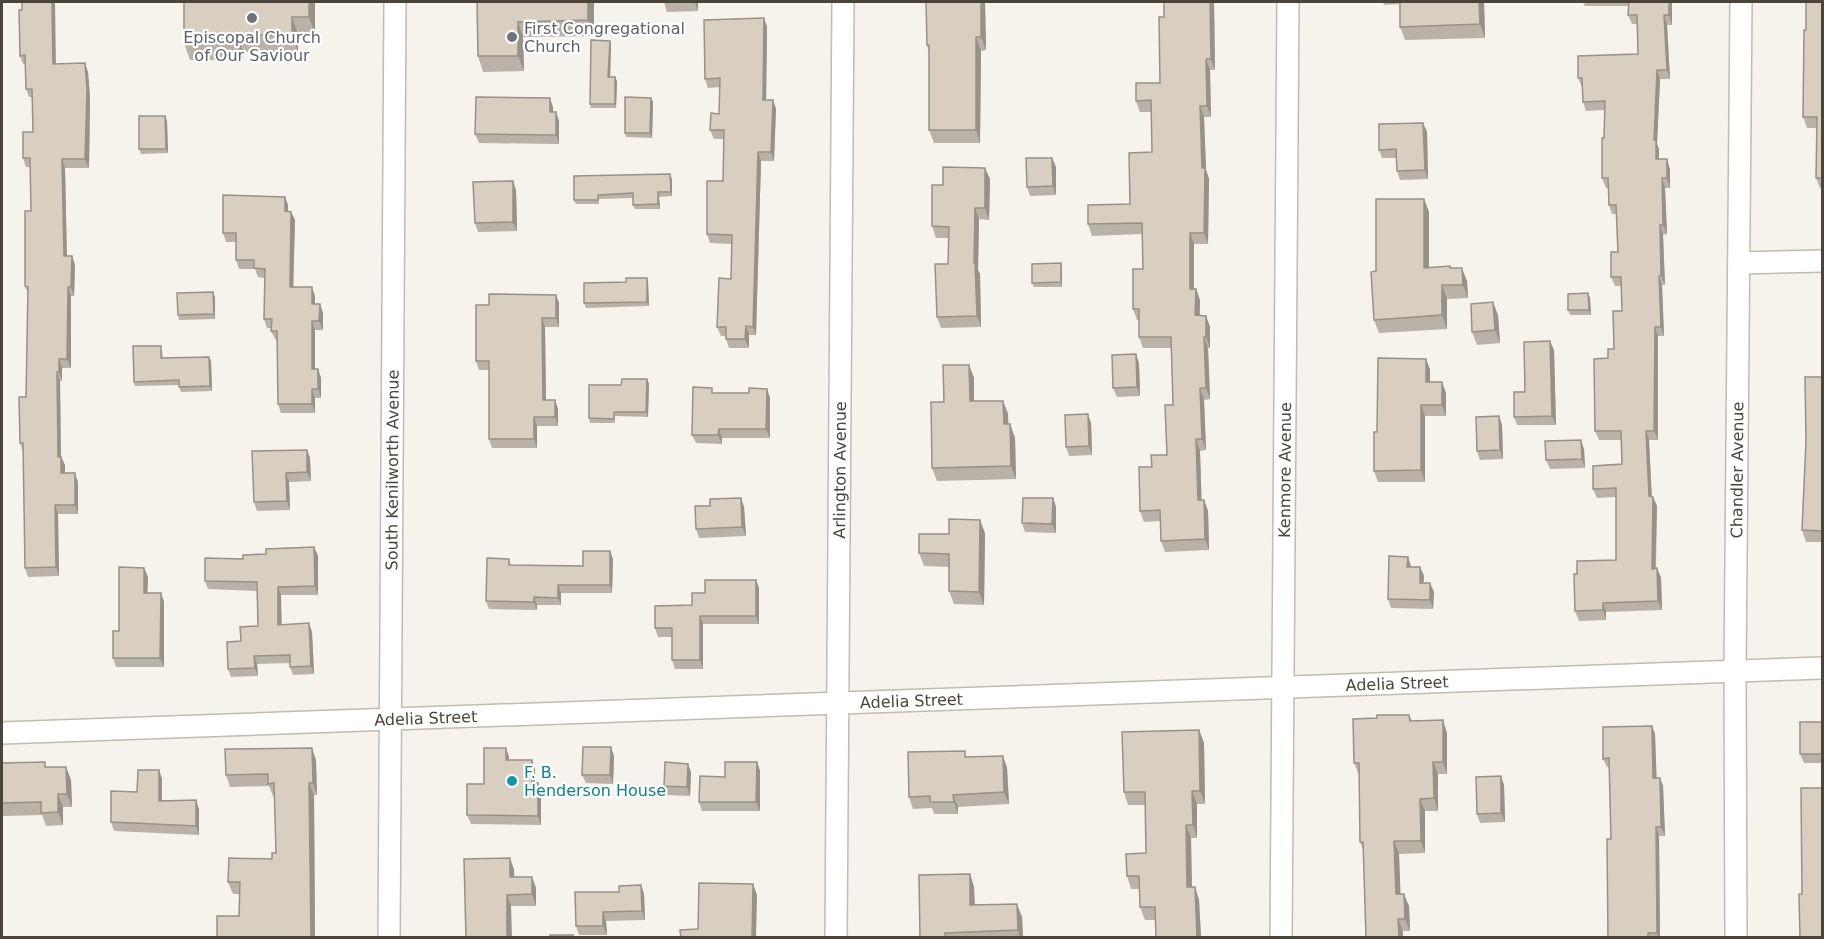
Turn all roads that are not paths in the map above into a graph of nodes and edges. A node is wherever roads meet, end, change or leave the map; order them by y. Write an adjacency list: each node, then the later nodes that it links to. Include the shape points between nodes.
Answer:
1 (395, 2): 11 (street, South Kenilworth Avenue)
2 (843, 2): 10 (street, Arlington Avenue)
3 (1288, 2): 9 (street, Kenmore Avenue)
4 (1742, 2): 6 (street, Chandler Avenue)
5 (1822, 261): 6 (street)
6 (1739, 263): 8 (street, Chandler Avenue)
7 (1822, 668): 8 (street, Adelia Street)
8 (1735, 671): 9 (street, Adelia Street); 16 (street, Chandler Avenue)
9 (1283, 687): 10 (street, Adelia Street); 15 (street, Kenmore Avenue)
10 (838, 703): 11 (street, Adelia Street); 14 (street, Arlington Avenue)
11 (390, 719): 12 (street, Adelia Street); 13 (street, South Kenilworth Avenue)
12 (2, 733)
13 (389, 938)
14 (836, 938)
15 (1281, 938)
16 (1736, 938)

